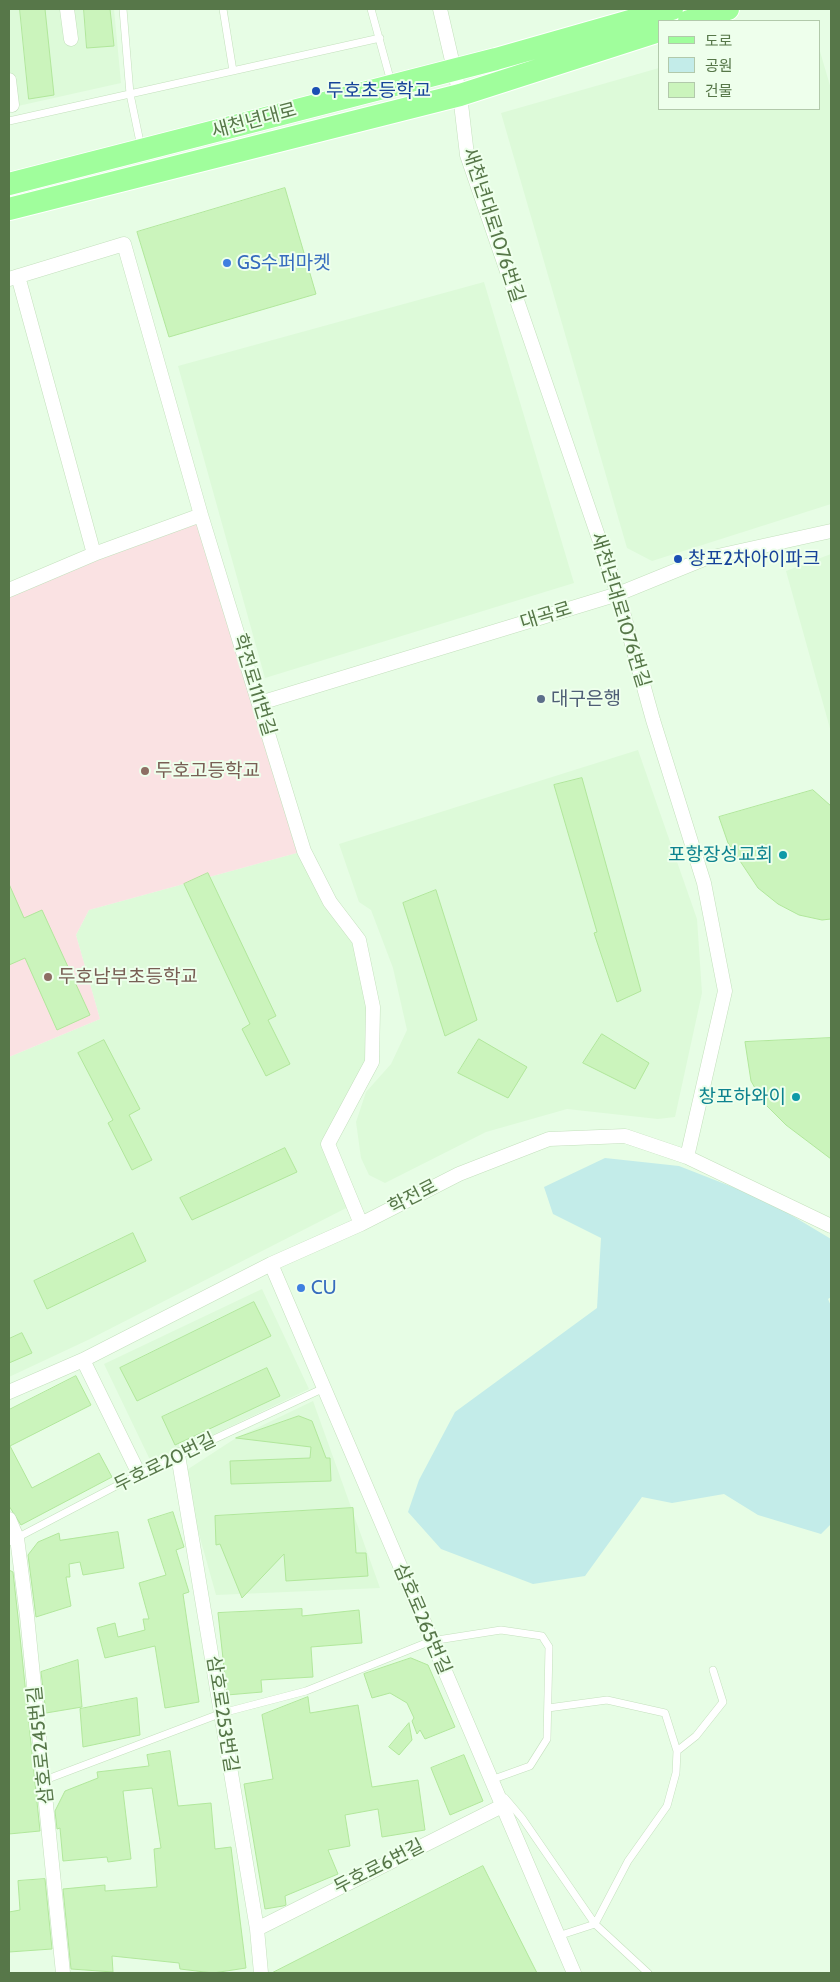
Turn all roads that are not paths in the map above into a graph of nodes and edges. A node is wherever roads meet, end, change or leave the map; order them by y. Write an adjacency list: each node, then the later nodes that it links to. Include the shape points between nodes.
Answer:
1 (67, 9): 11 (street)
2 (123, 9): 16 (lane)
3 (224, 9): 13 (lane)
4 (371, 9): 10 (lane)
5 (440, 9): 12 (street, 새천년대로1076번길)
6 (672, 9): 12 (main road, 새천년대로)
7 (728, 9): 8 (main road)
8 (692, 20)
9 (658, 31): 17 (main road, 새천년대로)
10 (380, 38): 13 (lane); 15 (lane)
11 (71, 39)
12 (455, 69): 15 (main road, 새천년대로); 17 (street, 새천년대로1076번길)
13 (233, 71): 16 (lane)
14 (9, 80): 18 (street)
15 (392, 85): 20 (main road, 새천년대로)
16 (130, 94): 19 (lane); 20 (lane)
17 (460, 95): 22 (main road, 새천년대로); 28 (street, 새천년대로1076번길, via 467,156)
18 (12, 105)
19 (9, 121)
20 (142, 150): 21 (main road, 새천년대로)
21 (9, 184)
22 (9, 209)
23 (14, 278): 24 (street, 학전로111번길, via 124,244); 26 (street)
24 (201, 515): 26 (street); 29 (street, 학전로111번길)
25 (831, 531): 28 (street, 대곡로, via 704,559)
26 (94, 554): 27 (street)
27 (9, 590)
28 (618, 594): 29 (street, 대곡로); 30 (street, 새천년대로1076번길, via 704,883 725,991)
29 (260, 703): 31 (street, 학전로111번길, via 304,851 330,902 359,940 373,1006 372,1062 328,1144)
30 (687, 1157): 31 (street, 학전로, via 625,1136 549,1139 459,1174); 32 (street, 학전로)
31 (361, 1224): 33 (street, 학전로)
32 (831, 1226)
33 (271, 1264): 34 (street, 학전로); 35 (street, 삼호로265번길)
34 (83, 1360): 36 (street, 학전로); 38 (street)
35 (324, 1388): 37 (lane, 두호로20번길); 41 (street, 삼호로265번길)
36 (9, 1392)
37 (178, 1455): 38 (lane, 두호로20번길); 44 (street, 삼호로253번길)
38 (139, 1474): 40 (lane, 두호로20번길)
39 (9, 1519): 40 (street, 삼호로245번길)
40 (13, 1540): 47 (street, 삼호로245번길)
41 (431, 1641): 43 (lane, via 501,1630 542,1636 549,1647); 44 (lane, via 306,1691); 46 (street, 삼호로265번길)
42 (713, 1670): 45 (lane, via 723,1702 696,1736)
43 (548, 1708): 45 (lane, via 608,1700 665,1714); 46 (lane, via 547,1739 530,1766)
44 (222, 1713): 47 (lane); 50 (street, 삼호로253번길)
45 (677, 1751): 49 (lane, via 676,1773 667,1806 628,1861)
46 (491, 1779): 48 (street, 삼호로265번길); 49 (lane)
47 (45, 1780): 52 (street, 삼호로245번길)
48 (502, 1806): 50 (street, 두호로6번길); 51 (street, 삼호로265번길)
49 (595, 1924): 51 (lane); 55 (lane)
50 (258, 1929): 53 (street, 삼호로253번길)
51 (558, 1936): 54 (street, 삼호로265번길)
52 (63, 1973)
53 (261, 1973)
54 (574, 1973)
55 (648, 1973)

